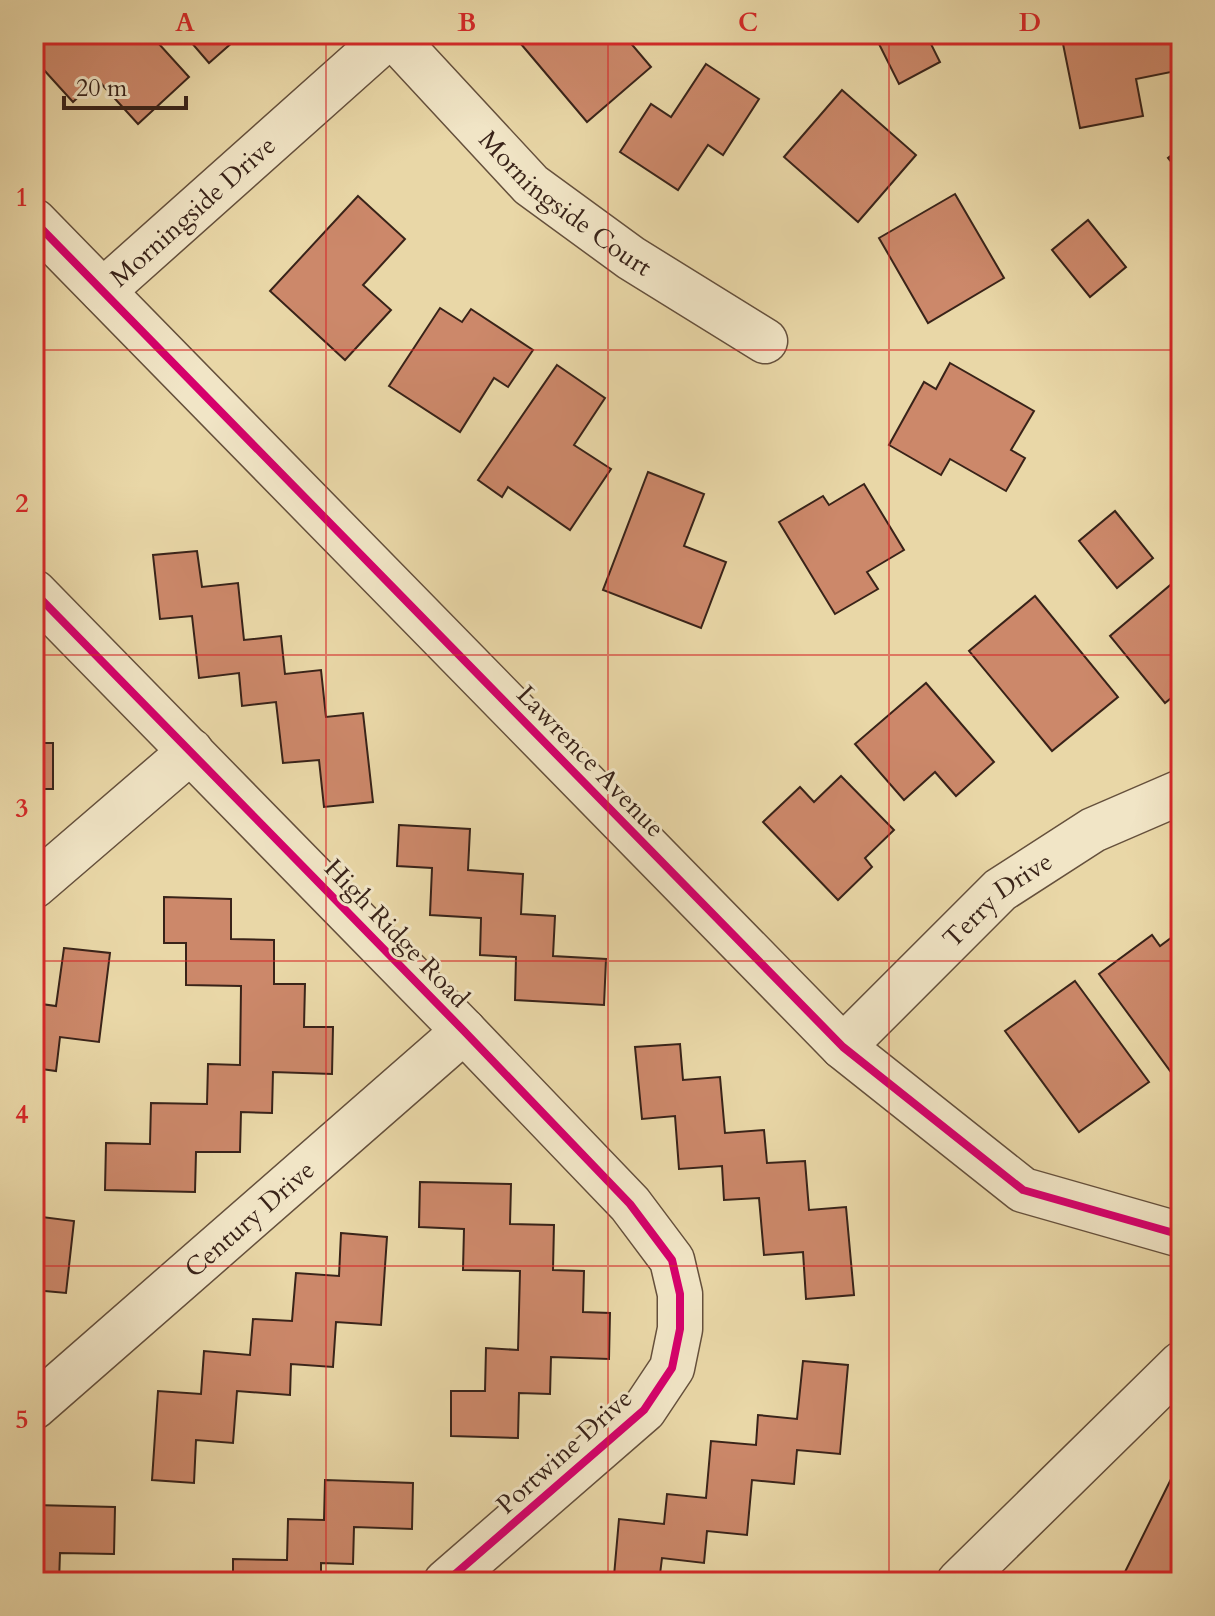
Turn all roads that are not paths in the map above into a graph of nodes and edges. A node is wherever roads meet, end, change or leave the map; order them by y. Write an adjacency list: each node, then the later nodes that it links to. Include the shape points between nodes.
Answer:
1 (391, 34): 3 (street, Morningside Drive); 4 (street, Morningside Court, via 531,185 631,258)
2 (34, 221): 3 (street, Lawrence Avenue)
3 (103, 291): 10 (street, Lawrence Avenue)
4 (765, 341)
5 (34, 592): 6 (street, High Ridge Road)
6 (191, 751): 8 (street); 9 (street, High Ridge Road)
7 (1181, 792): 10 (street, Terry Drive, via 1093,830 1000,890)
8 (34, 886)
9 (464, 1031): 12 (street, High Ridge Road, via 657,1237 672,1260 680,1294); 14 (street, Century Drive)
10 (843, 1047): 11 (street, Lawrence Avenue, via 1023,1190)
11 (1181, 1235)
12 (680, 1329): 16 (street, Portwine Drive, via 672,1368 644,1410)
13 (1181, 1364): 15 (street)
14 (34, 1407)
15 (999, 1543): 17 (street); 18 (street)
16 (446, 1582)
17 (959, 1582)
18 (980, 1582)

